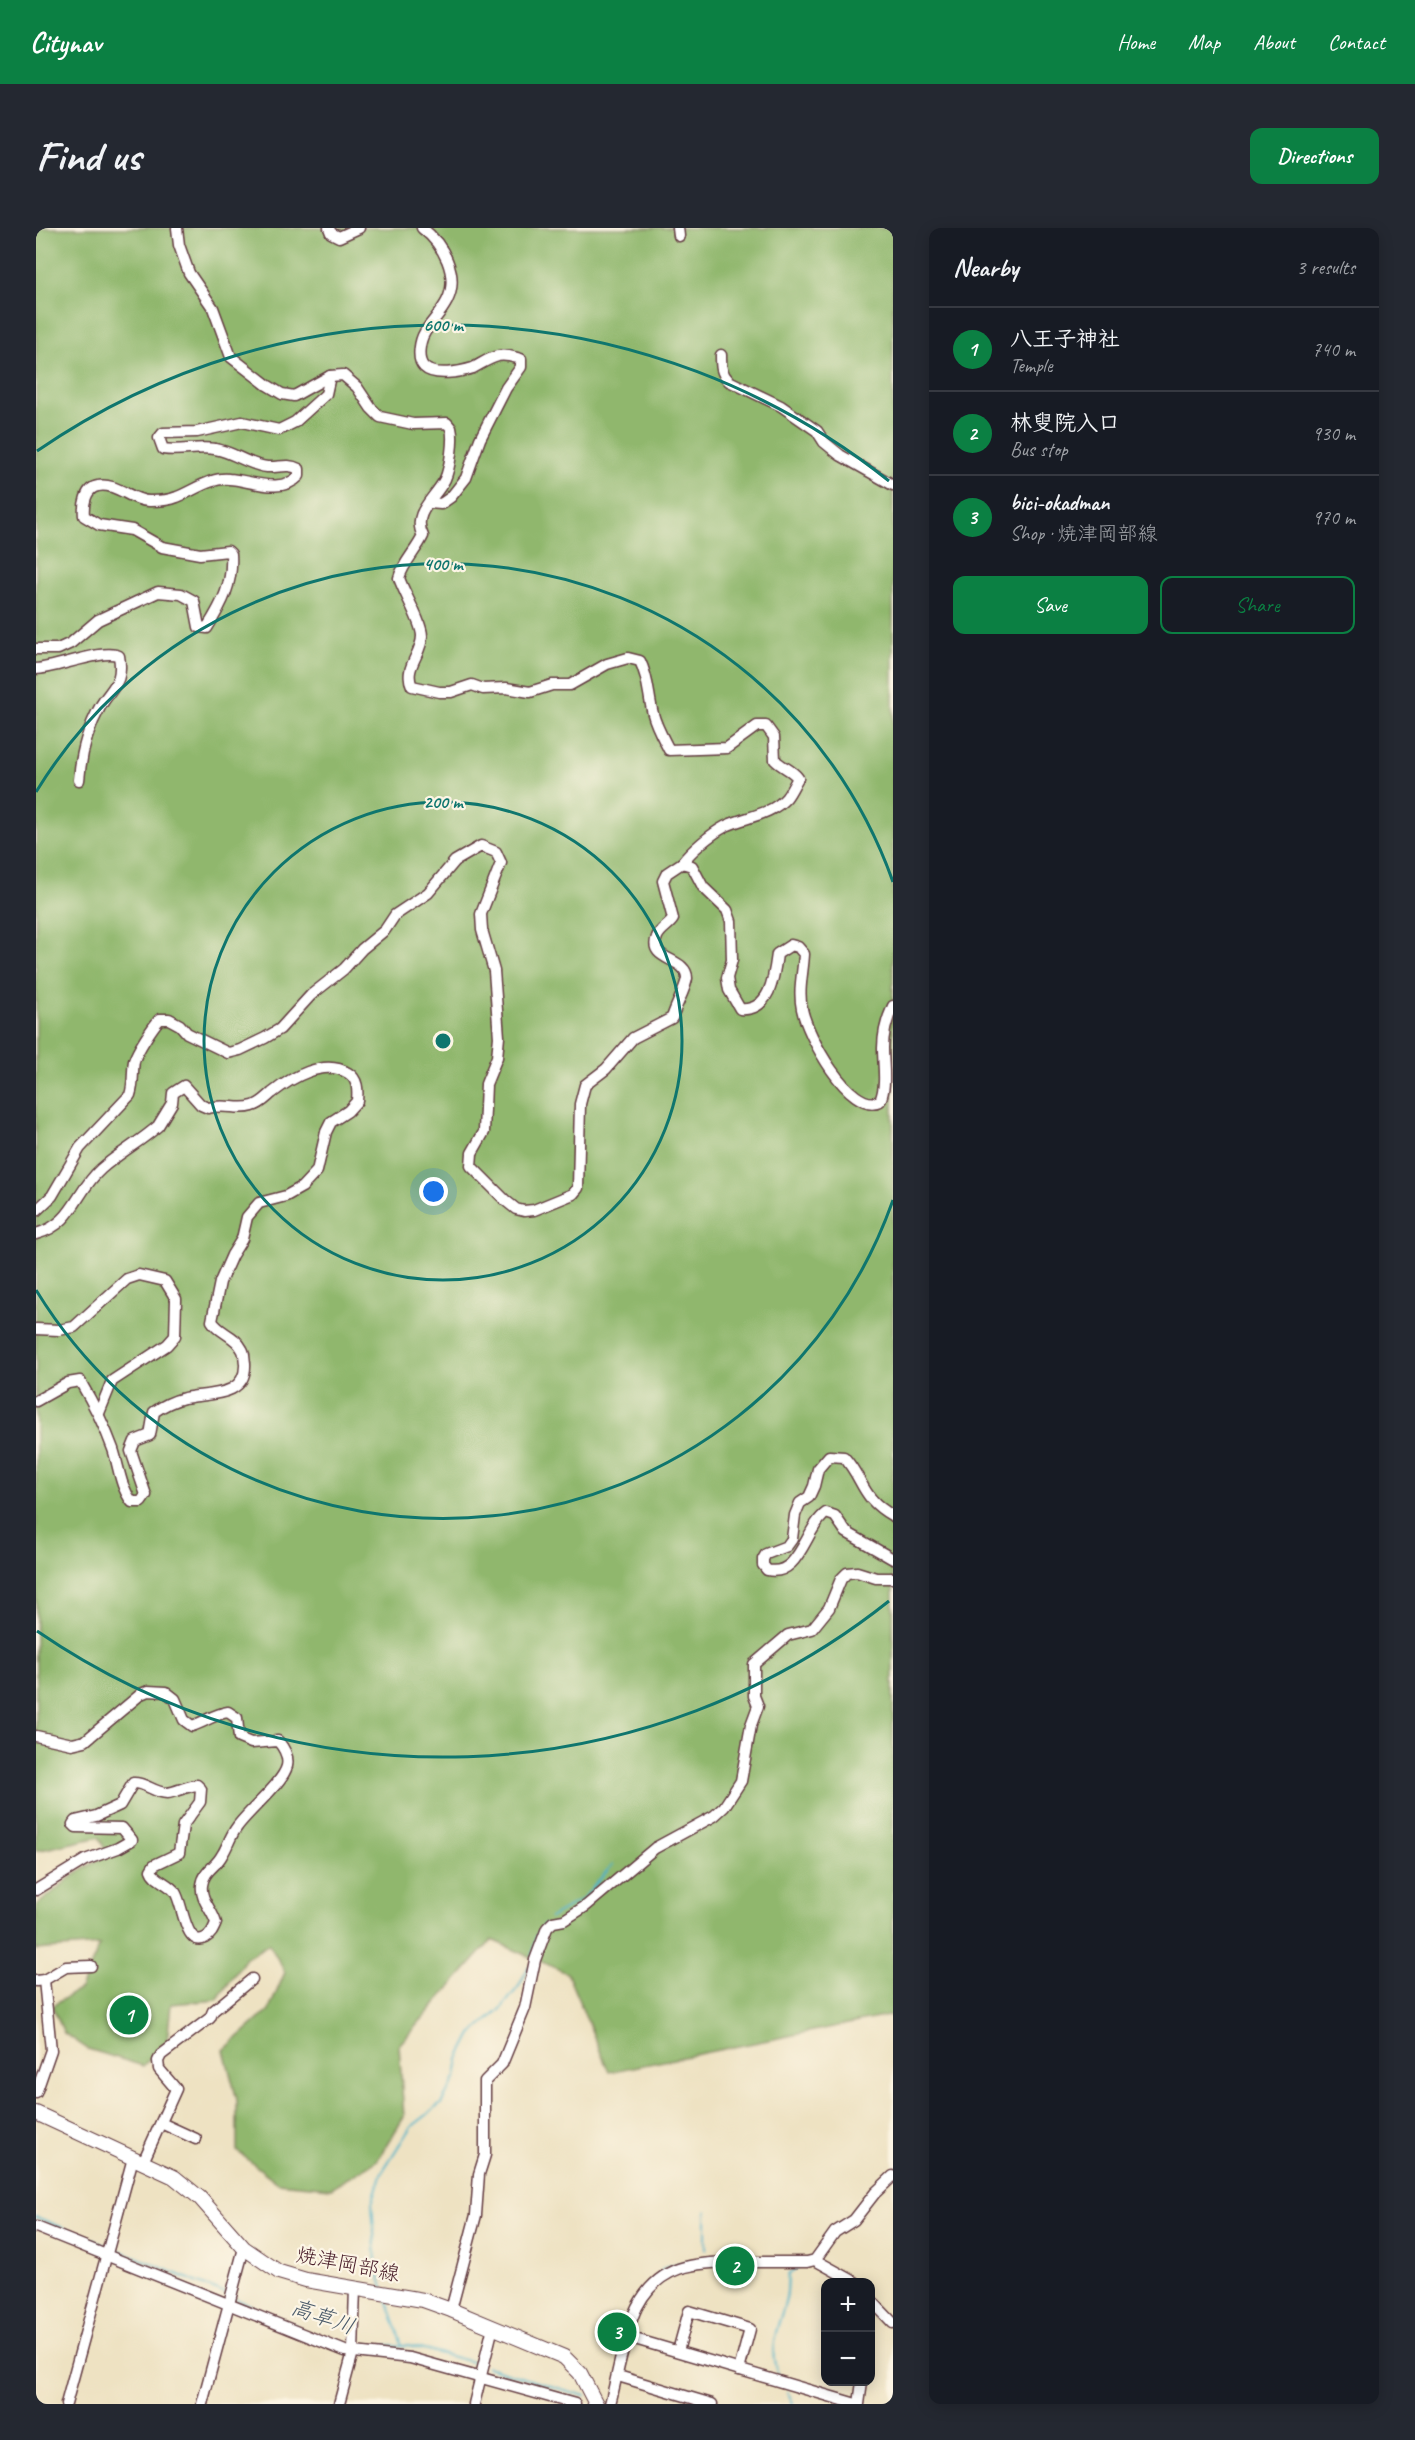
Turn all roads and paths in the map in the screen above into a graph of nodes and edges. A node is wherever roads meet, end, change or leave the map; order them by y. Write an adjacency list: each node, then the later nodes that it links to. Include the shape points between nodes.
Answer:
1 (177, 228): 6 (street, via 189,273 213,308 231,357 282,394 294,396)
2 (329, 228): 3 (street, via 339,237)
3 (359, 228)
4 (422, 228): 8 (street, via 434,238 450,266 451,288 447,301 424,333 420,362 436,372 461,371 500,355 520,360 520,367 480,439 466,478 441,504)
5 (722, 355): 7 (street, via 723,375 729,381 781,406 817,431 840,454)
6 (330, 376): 8 (street, via 343,375 380,417 413,424 447,423 452,428 447,472); 9 (street, via 326,394 295,422 279,430 242,422 197,432 163,433 159,438 163,449 212,448 232,452 253,464 291,465 299,469 293,482 265,486 226,478 175,498 147,502 98,486 89,491 83,503 84,516 99,525 132,530 162,547 200,554 228,551 230,581 207,628 198,627 194,601 180,594 158,592 98,620 71,643 58,649)
7 (893, 485)
8 (429, 503): 12 (street, via 418,526 423,536 399,578 422,633 411,664 412,686 439,692 472,685 530,692 552,685 570,685 607,664 628,658 640,661 649,686 652,714 669,750 727,748 757,726 766,726 774,737 775,760 798,778 787,797 777,806 726,826)
9 (36, 650)
10 (36, 669): 11 (street, via 53,668 97,654 119,656 117,686 100,705 86,740)
11 (79, 780)
12 (682, 863): 13 (street, via 692,866 703,887 727,910 732,960 727,978 740,1008 747,1010 765,999 777,954 791,945 798,947 804,954 802,1012 817,1048 840,1082 867,1104 880,1101 884,1093 883,1044); 14 (street, via 667,873 663,881 673,920 657,938 656,946 659,953 682,965 687,980 672,1018 633,1038 606,1069 585,1085 580,1104 578,1188 573,1194 534,1210 516,1209 471,1166 472,1153 484,1132 486,1084 497,1057 499,1037 494,971 481,914 501,863 496,852 481,846 455,861 428,893 395,915 385,930 344,969 311,995 280,1029 265,1038 228,1053 187,1033 169,1019 160,1019 135,1058 130,1095 80,1148 52,1196)
13 (893, 1005)
14 (36, 1211)
15 (36, 1234): 18 (street, via 61,1223 95,1174 158,1126 177,1089 184,1086 208,1108 244,1108 256,1106 293,1078 316,1070 342,1069 356,1082 357,1101 331,1122 317,1171 286,1196 259,1203 248,1217 242,1239 220,1282 212,1321 244,1351 245,1372 240,1384 222,1393 185,1398 154,1412 150,1435 135,1441 131,1451 146,1495 141,1502 132,1502 125,1493)
16 (36, 1329): 18 (street, via 74,1327 127,1279 139,1275 165,1281 176,1299 175,1336 112,1381)
17 (36, 1401): 18 (street, via 68,1383 80,1381)
18 (99, 1413)
19 (893, 1516): 20 (street, via 873,1502 844,1457 829,1456 818,1468 809,1497 800,1503 792,1539 787,1546 766,1554 763,1565 775,1572 797,1557 818,1519 826,1513 835,1516 846,1532)
20 (893, 1559)
21 (893, 1578): 41 (street, via 847,1573 829,1608 812,1629 788,1635 754,1664 754,1696 758,1706 741,1780 724,1807 655,1848 586,1906 546,1928 522,2017 502,2064 485,2081 485,2155 479,2174 476,2215)
22 (36, 1736): 23 (street, via 72,1744 85,1741 141,1694 156,1691 175,1699 192,1726 228,1712 237,1718 239,1738 251,1743 278,1742 288,1760 284,1774 237,1826 223,1855 205,1875 201,1891 216,1923 208,1937 194,1939 174,1890 151,1870 179,1853 183,1825 202,1796 197,1785 167,1793 133,1783 120,1805 73,1824 122,1828 132,1840 85,1860)
23 (36, 1890)
24 (91, 1966): 26 (street, via 66,1967)
25 (252, 1979): 29 (street, via 213,2011 210,2018 161,2055 159,2069 176,2089)
26 (40, 1980): 27 (street, via 51,2050)
27 (36, 2093)
28 (36, 2114): 31 (main road, 焼津岡部線)
29 (160, 2122): 30 (street); 31 (street)
30 (196, 2139)
31 (138, 2160): 34 (main road, 焼津岡部線, via 189,2187); 35 (street)
32 (893, 2176): 36 (street, via 854,2220 835,2232)
33 (36, 2226): 35 (street)
34 (244, 2248): 38 (main road, 焼津岡部線, via 291,2277); 39 (street)
35 (106, 2253): 39 (street); 53 (street)
36 (815, 2260): 37 (street); 44 (street, via 703,2262 679,2268 650,2288 638,2306)
37 (846, 2278)
38 (355, 2288): 41 (main road, 焼津岡部線, via 423,2300); 45 (street)
39 (230, 2298): 45 (street, via 345,2351); 54 (street)
40 (875, 2307): 42 (street)
41 (451, 2310): 43 (main road, 焼津岡部線)
42 (893, 2323)
43 (493, 2327): 48 (street); 51 (main road, 焼津岡部線, via 564,2357 580,2373)
44 (628, 2337): 46 (street); 49 (street)
45 (353, 2348): 48 (street); 55 (street)
46 (678, 2351): 47 (street); 47 (street, via 689,2311 750,2330)
47 (740, 2370): 59 (street)
48 (483, 2372): 56 (street); 57 (street)
49 (618, 2376): 52 (street); 58 (street)
50 (860, 2386): 59 (street)
51 (593, 2398)
52 (611, 2401)
53 (66, 2404)
54 (202, 2404)
55 (339, 2404)
56 (474, 2404)
57 (575, 2404)
58 (712, 2404)
59 (858, 2404)

